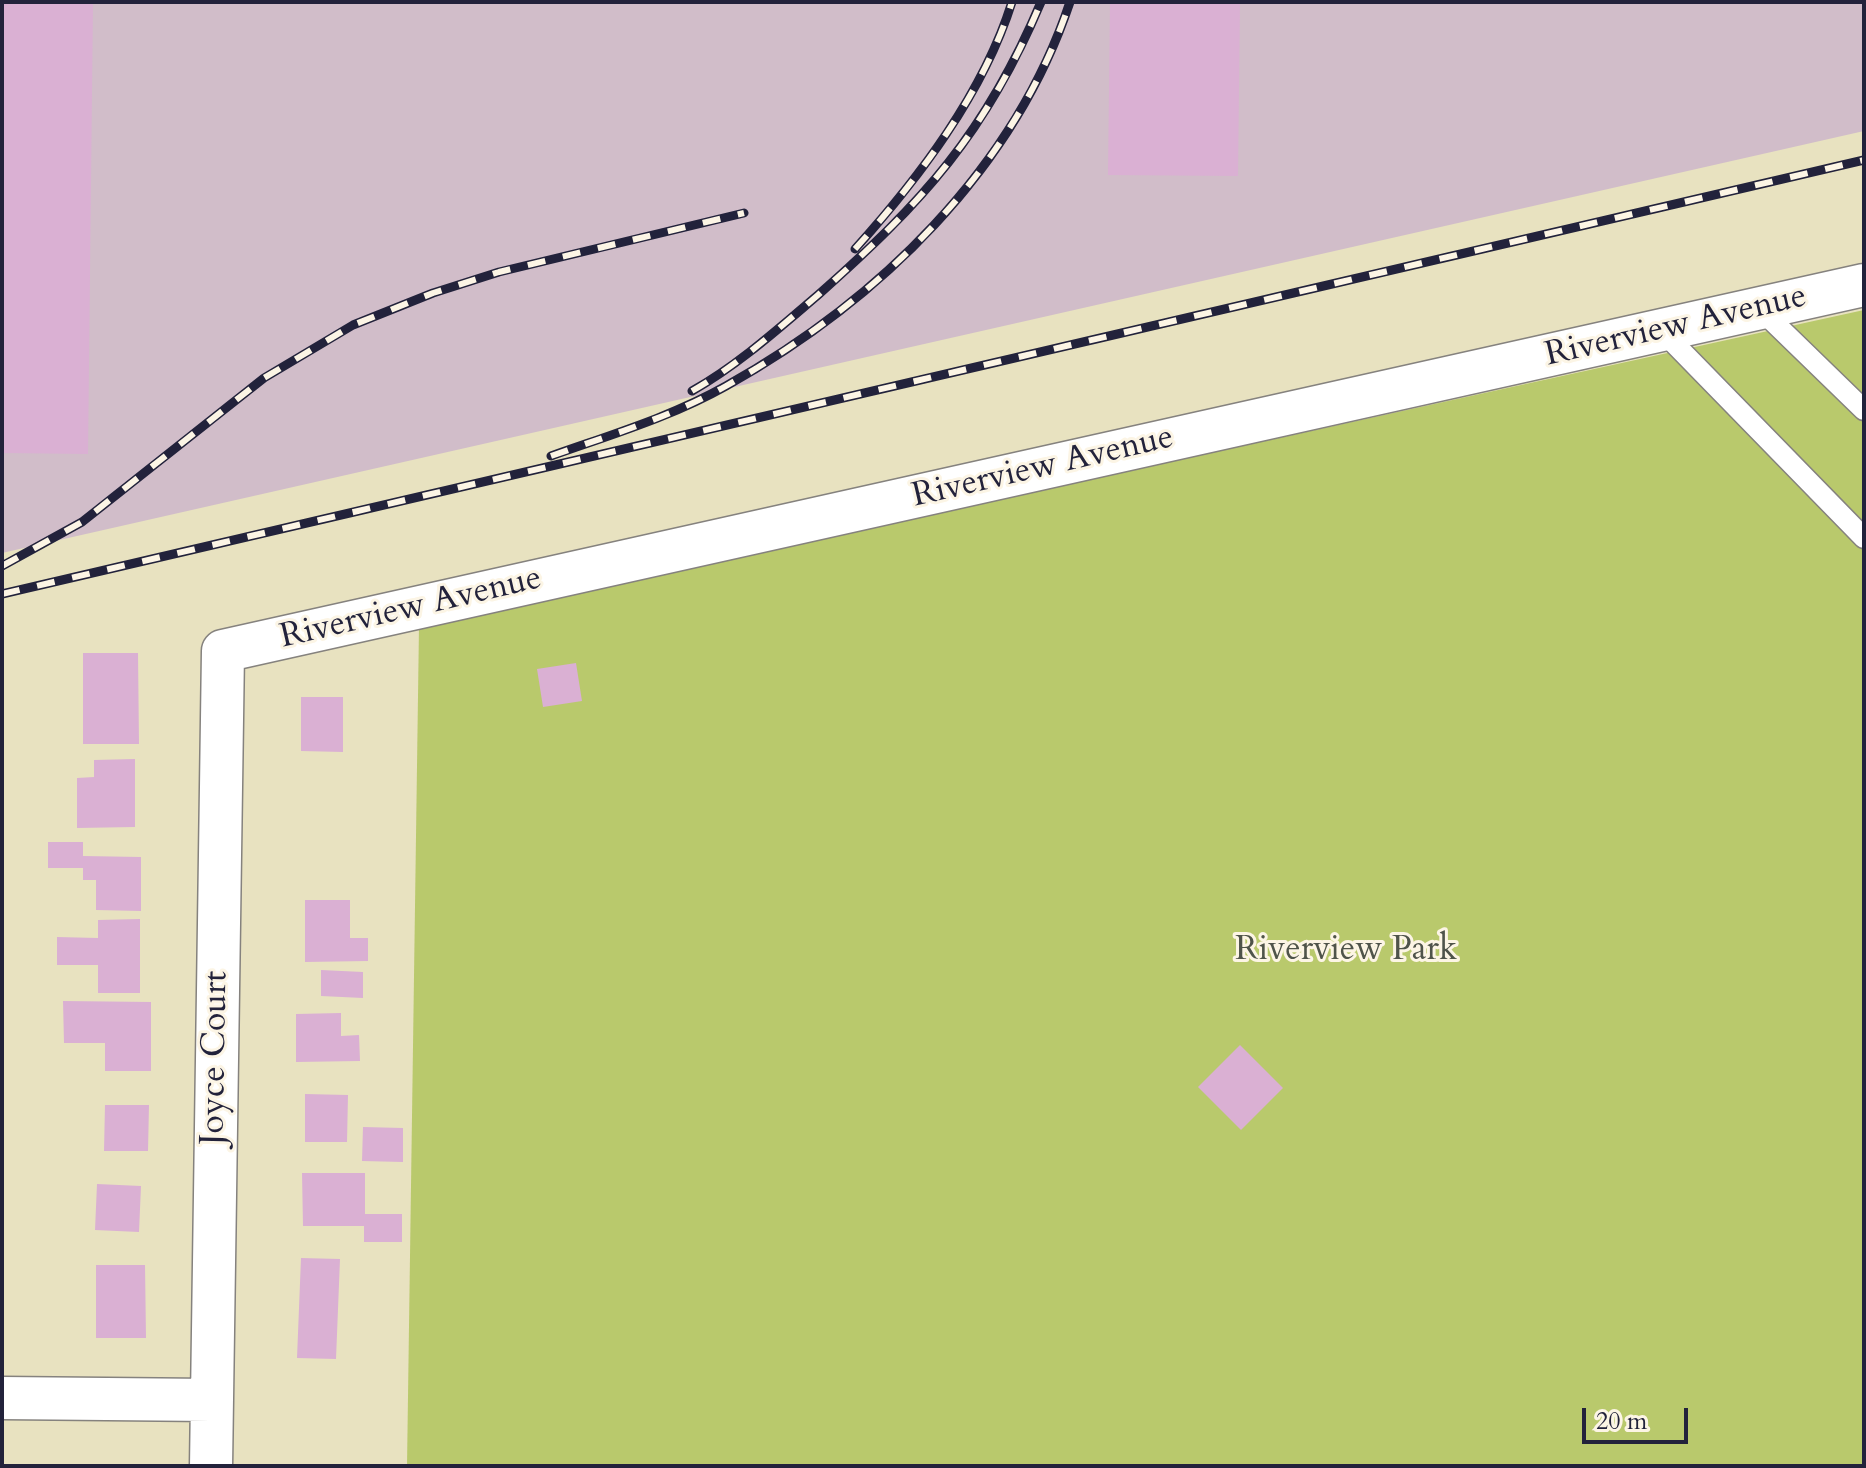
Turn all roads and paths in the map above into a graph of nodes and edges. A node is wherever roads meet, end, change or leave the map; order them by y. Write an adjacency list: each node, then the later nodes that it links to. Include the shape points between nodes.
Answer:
1 (1863, 287): 2 (street, Riverview Avenue)
2 (1759, 308): 3 (street, Riverview Avenue); 4 (lane)
3 (1661, 330): 5 (lane); 6 (street, Riverview Avenue)
4 (1864, 410)
5 (1864, 538)
6 (223, 651): 8 (street, Joyce Court)
7 (2, 1398): 8 (street)
8 (211, 1400): 9 (street, Joyce Court)
9 (211, 1466)

